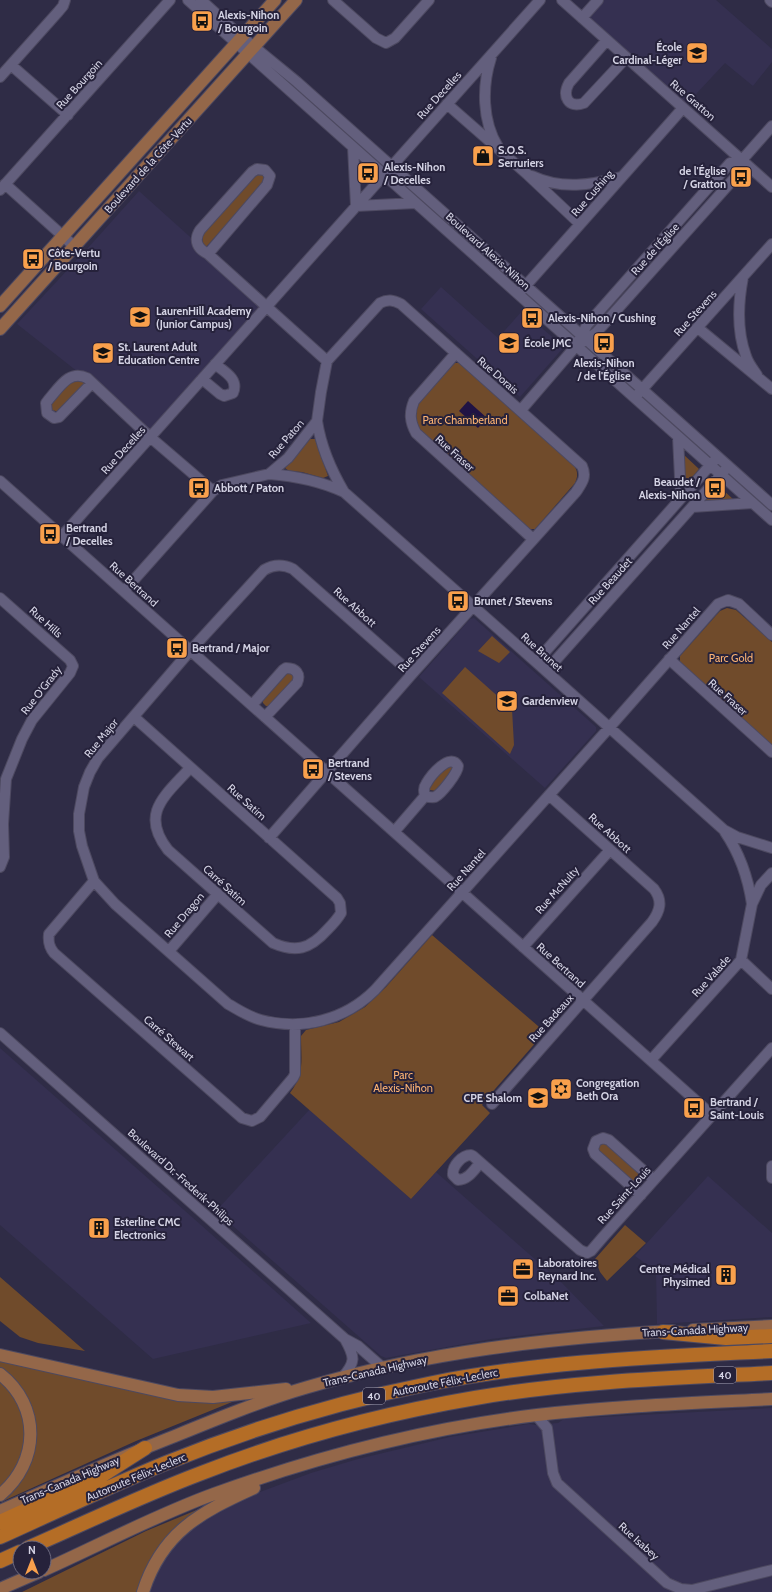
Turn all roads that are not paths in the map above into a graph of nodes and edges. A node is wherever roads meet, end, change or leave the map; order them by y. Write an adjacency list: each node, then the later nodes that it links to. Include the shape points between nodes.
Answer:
1 (65, 0): 18 (street, via 63,6)
2 (170, 0): 22 (street, Rue Bourgoin)
3 (188, 0): 13 (street, Boulevard Alexis-Nihon)
4 (201, 0): 13 (street, Boulevard Alexis-Nihon)
5 (275, 0): 13 (main road, Boulevard de la Côte-Vertu)
6 (296, 0): 15 (main road, Boulevard de la Côte-Vertu)
7 (333, 0): 8 (street, via 376,38 386,43 395,38)
8 (429, 0)
9 (540, 0): 16 (street, Rue Decelles)
10 (562, 0): 12 (street, Rue Gratton)
11 (598, 0): 12 (street)
12 (582, 18): 14 (street, Rue Gratton)
13 (238, 39): 15 (street, Boulevard Alexis-Nihon); 36 (main road, Boulevard de la Côte-Vertu)
14 (607, 40): 17 (street, Rue Gratton); 17 (street, via 568,83 565,89 568,101 579,105 584,103)
15 (251, 49): 24 (street, Boulevard Alexis-Nihon); 27 (street, Boulevard Alexis-Nihon); 38 (main road, Boulevard de la Côte-Vertu)
16 (491, 55): 20 (street, Rue Decelles); 25 (street, via 485,87 486,114 494,140)
17 (626, 58): 21 (street, Rue Gratton)
18 (11, 65): 19 (street); 22 (street)
19 (0, 77)
20 (447, 104): 25 (street); 27 (street, Rue Decelles)
21 (683, 108): 26 (street, Rue Gratton); 30 (street, Rue Cushing)
22 (68, 115): 31 (street, Rue Bourgoin)
23 (772, 126): 26 (street, Rue de l'Église)
24 (353, 147): 29 (street, Boulevard Alexis-Nihon); 34 (street)
25 (501, 152): 28 (street)
26 (742, 160): 32 (street, Rue Gratton); 47 (street, Rue de l'Église, via 739,172 596,333)
27 (391, 166): 29 (street, Rue Decelles); 41 (street, Boulevard Alexis-Nihon)
28 (527, 174): 30 (street, via 550,183 570,186); 35 (street)
29 (383, 175): 33 (street, Boulevard Alexis-Nihon); 34 (street, Rue Decelles)
30 (621, 177): 35 (street, Rue Cushing)
31 (3, 187): 36 (street, Rue Bourgoin)
32 (772, 187)
33 (416, 203): 34 (street); 42 (street, Boulevard Alexis-Nihon)
34 (356, 206): 44 (street, Rue Decelles)
35 (580, 224): 41 (street, Rue Cushing)
36 (62, 236): 38 (street, Rue Bourgoin); 43 (main road, Boulevard de la Côte-Vertu)
37 (772, 244): 40 (street, Rue Stevens)
38 (74, 246): 46 (main road, Boulevard de la Côte-Vertu)
39 (208, 254): 39 (street, via 267,185 270,176 266,170 252,172 197,233 197,243); 44 (street)
40 (743, 277): 45 (street, Rue Stevens); 52 (street, via 740,332 746,358)
41 (525, 286): 42 (street, Rue Cushing); 47 (street, Boulevard Alexis-Nihon)
42 (518, 294): 48 (street, Boulevard Alexis-Nihon)
43 (0, 306)
44 (267, 306): 50 (street); 51 (street, Rue Decelles)
45 (698, 328): 52 (street); 56 (street, Rue Stevens)
46 (0, 329)
47 (584, 337): 48 (street, Rue de l'Église); 56 (street, Boulevard Alexis-Nihon)
48 (576, 346): 57 (street, Boulevard Alexis-Nihon); 58 (street, Rue de l'Église)
49 (456, 353): 50 (street, Rue Dorais, via 401,304 389,300 380,303); 58 (street, Rue Dorais); 77 (street, Rue Fraser, via 414,401 411,409 412,426 416,434)
50 (327, 361): 59 (street, Rue Paton)
51 (215, 364): 53 (street, Rue Decelles); 53 (street, via 234,380 234,393 224,396)
52 (757, 375): 55 (street)
53 (202, 379): 60 (street, Rue Decelles)
54 (92, 383): 54 (street, via 81,375 69,377 48,399 48,413 54,418 63,414); 60 (street)
55 (772, 389)
56 (642, 390): 57 (street, Rue Stevens); 62 (street, Boulevard Alexis-Nihon)
57 (635, 397): 61 (street, Boulevard Alexis-Nihon)
58 (521, 410): 66 (street, Rue Dorais, via 582,466)
59 (317, 421): 65 (street, Rue Paton, via 288,458); 70 (street, Rue Brunet, via 332,472)
60 (150, 437): 69 (street); 76 (street, Rue Decelles)
61 (678, 437): 63 (street, Boulevard Alexis-Nihon); 71 (street)
62 (718, 457): 63 (street, Rue Beaudet); 64 (street, Boulevard Alexis-Nihon)
63 (711, 465): 67 (street, Boulevard Alexis-Nihon); 71 (street, Rue Beaudet)
64 (728, 466): 67 (street, Rue Beaudet); 73 (street, Boulevard Alexis-Nihon)
65 (269, 474): 69 (street, Rue Paton, via 222,485); 70 (street, Rue Brunet, via 315,481)
66 (585, 474): 77 (street, Rue Stevens, via 576,492)
67 (721, 475): 72 (street, Boulevard Alexis-Nihon); 74 (street, Rue Beaudet)
68 (0, 481): 76 (street, Rue Bertrand)
69 (213, 491): 79 (street, Rue Paton)
70 (344, 492): 81 (street, Rue Brunet)
71 (681, 498): 85 (street, Rue Beaudet)
72 (753, 503): 74 (street); 75 (street, Boulevard Alexis-Nihon)
73 (772, 505)
74 (692, 507): 87 (street, Rue Beaudet)
75 (772, 520)
76 (62, 536): 79 (street, Rue Bertrand)
77 (533, 539): 81 (street, Rue Stevens)
78 (278, 565): 83 (street, Rue Major, via 264,570); 88 (street, Rue Abbott, via 299,573)
79 (124, 591): 83 (street, Rue Bertrand)
80 (0, 598): 86 (street, Rue Hills, via 70,660)
81 (473, 607): 85 (street, Rue Brunet); 88 (street, Rue Stevens)
82 (772, 635): 84 (street, Rue Nantel, via 740,604 728,600 718,604)
83 (190, 651): 89 (street, Rue Bertrand); 90 (street, Rue Major)
84 (669, 660): 92 (street, Rue Nantel); 93 (street, Rue Fraser)
85 (536, 662): 87 (street, Rue Brunet)
86 (73, 666): 96 (street, Rue O'Grady, via 32,720)
87 (546, 670): 92 (street, Rue Brunet)
88 (412, 674): 95 (street, Rue Stevens)
89 (252, 705): 91 (street, Rue Bertrand); 91 (street, via 283,670 295,670 299,678 297,683)
90 (134, 717): 94 (street, Rue Satim); 106 (street, Rue Major, via 98,758 82,793 79,831 85,858)
91 (265, 717): 95 (street, Rue Bertrand)
92 (609, 728): 97 (street, Rue Nantel); 99 (street, Rue Brunet)
93 (772, 752)
94 (190, 768): 101 (street, Rue Satim); 109 (street, Carré Satim, via 158,806 156,829 168,850)
95 (327, 773): 100 (street, Rue Bertrand); 101 (street, Rue Stevens)
96 (3, 776): 104 (street, Rue O'Grady, via 4,857)
97 (549, 795): 103 (street, Rue Abbott); 108 (street, Rue Nantel)
98 (425, 796): 100 (street)
99 (724, 830): 102 (street, Rue Brunet); 110 (street, Rue Brunet, via 744,867)
100 (394, 832): 108 (street, Rue Bertrand)
101 (269, 838): 111 (street, Rue Satim, via 337,898)
102 (772, 848)
103 (610, 850): 107 (street, Rue Abbott); 112 (street, Rue McNulty)
104 (0, 868)
105 (772, 873): 110 (street, Rue Valade, via 761,885)
106 (94, 881): 113 (street, Rue Major, via 115,904); 117 (street, Carré Stewart, via 49,934 50,948 242,1118 252,1121 260,1117 293,1078)
107 (654, 889): 116 (street, Rue Badeaux, via 660,902 656,917)
108 (462, 892): 112 (street, Rue Bertrand); 117 (street, Rue Nantel, via 368,997 331,1018)
109 (218, 894): 111 (street, Carré Satim, via 273,943 294,949 304,948 320,938 338,918); 113 (street, Rue Dragon)
110 (752, 904): 114 (street, Rue Valade)
111 (341, 907)
112 (523, 947): 116 (street, Rue Bertrand)
113 (169, 951): 117 (street, Rue Nantel, via 228,1004 261,1020)
114 (741, 960): 115 (street); 120 (street, Rue Valade)
115 (772, 988)
116 (583, 1000): 120 (street, Rue Bertrand); 121 (street, Rue Badeaux)
117 (295, 1025)
118 (0, 1033): 129 (street, Boulevard Dr.-Frederik-Philips)
119 (772, 1048): 122 (street, Rue Saint-Louis)
120 (651, 1060): 122 (street, Rue Bertrand)
121 (492, 1104)
122 (712, 1115): 124 (street, Rue Saint-Louis)
123 (480, 1163): 125 (street, Rue Saint-Louis, via 587,1253)
124 (654, 1180): 125 (street, Rue Saint-Louis); 125 (street, via 609,1140 603,1138 596,1141 593,1149 595,1154)
125 (641, 1195)
126 (772, 1326): 127 (main road, Trans-Canada Highway)
127 (663, 1332): 128 (highway, via 726,1338); 132 (main road, Trans-Canada Highway, via 586,1336 516,1344)
128 (772, 1336)
129 (345, 1340): 132 (street, via 358,1346); 135 (street, via 353,1359 352,1365)
130 (772, 1351): 148 (highway, Autoroute Félix-Leclerc / 40, via 547,1365 449,1380 374,1396 296,1417 214,1445 141,1473)
131 (0, 1354): 138 (main road, via 168,1394 220,1396)
132 (383, 1368): 135 (main road, Trans-Canada Highway)
133 (772, 1373): 136 (highway, Autoroute Félix-Leclerc / 40)
134 (0, 1374): 145 (main road, via 13,1385 22,1400 31,1432 29,1451 22,1469)
135 (342, 1378): 138 (main road, Trans-Canada Highway)
136 (678, 1378): 137 (highway); 149 (highway, Autoroute Félix-Leclerc / 40, via 589,1383 520,1391 418,1409 350,1425 287,1443 200,1473)
137 (772, 1380)
138 (307, 1387): 143 (main road, Trans-Canada Highway, via 218,1418)
139 (772, 1399): 140 (main road)
140 (556, 1413): 141 (main road); 142 (street)
141 (536, 1415): 142 (street); 144 (main road, via 422,1434)
142 (547, 1428): 153 (street, Rue Isabey, via 555,1481 667,1583 685,1590 697,1590)
143 (145, 1448): 146 (main road, Trans-Canada Highway); 147 (highway, via 101,1476)
144 (304, 1465): 152 (main road, via 191,1503); 156 (main road, via 214,1507 188,1524 159,1557)
145 (0, 1494)
146 (0, 1511)
147 (0, 1522)
148 (0, 1537)
149 (46, 1540)
150 (12, 1556): 151 (highway)
151 (0, 1561)
152 (52, 1566)
153 (772, 1570)
154 (21, 1580): 155 (main road)
155 (0, 1589)
156 (143, 1592)

